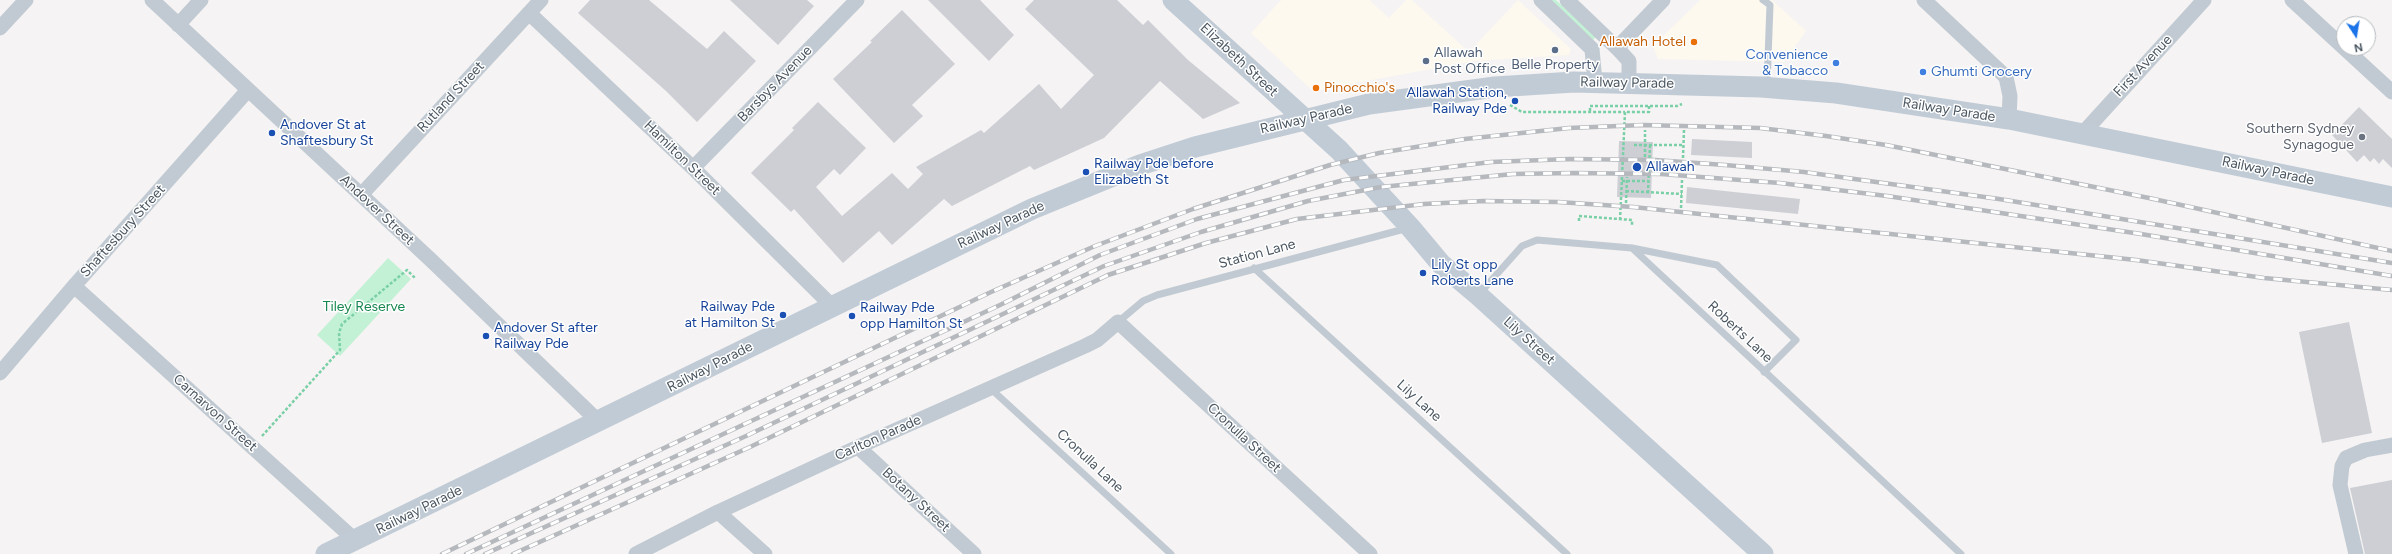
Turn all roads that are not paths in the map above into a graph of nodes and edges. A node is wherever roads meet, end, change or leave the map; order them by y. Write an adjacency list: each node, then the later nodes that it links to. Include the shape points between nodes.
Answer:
1 (26, 0): 16 (street)
2 (152, 0): 15 (street, Andover Street)
3 (201, 0): 15 (street)
4 (542, 0): 14 (street, Rutland Street)
5 (857, 0): 27 (street, Barsbys Avenue)
6 (1174, 0): 24 (main road, Elizabeth Street, via 1277,96)
7 (1540, 0): 18 (street, via 1586,43)
8 (1567, 0): 17 (street)
9 (1663, 0): 17 (street)
10 (1763, 0): 21 (lane, via 1770,5)
11 (1924, 0): 25 (street, via 2006,76 2010,96)
12 (2204, 0): 26 (street, First Avenue)
13 (2292, 0): 23 (street)
14 (529, 13): 27 (street, Hamilton Street); 28 (street, Rutland Street)
15 (178, 25): 22 (street, Andover Street)
16 (0, 28)
17 (1617, 48): 18 (street, via 1605,48); 20 (street, via 1629,61)
18 (1594, 54): 19 (street)
19 (1594, 82): 20 (main road, Railway Parade); 24 (main road, Railway Parade, via 1509,86 1433,94 1369,104)
20 (1628, 82): 21 (main road, Railway Parade)
21 (1767, 87): 25 (main road, Railway Parade, via 1836,93)
22 (248, 90): 28 (street, Andover Street); 33 (street, Shaftesbury Street)
23 (2392, 92)
24 (1306, 119): 30 (main road, Lily Street, via 1339,150); 35 (main road, Railway Parade, via 1195,147 1086,186 1032,209)
25 (2009, 119): 26 (main road, Railway Parade)
26 (2083, 133): 29 (main road, Railway Parade)
27 (693, 168): 35 (street, Hamilton Street)
28 (361, 195): 40 (street, Andover Street)
29 (2392, 197)
30 (1407, 224): 32 (lane, Station Lane); 34 (main road, Lily Street, via 1441,264)
31 (1632, 248): 34 (lane, via 1546,240 1528,242); 37 (lane, Roberts Lane); 37 (lane, via 1717,265 1796,340)
32 (1254, 268): 36 (lane, Station Lane, via 1157,295 1143,301); 51 (lane, Lily Lane)
33 (74, 286): 38 (street, Shaftesbury Street); 44 (street, Carnarvon Street)
34 (1478, 295): 52 (main road, Lily Street)
35 (832, 306): 40 (main road, Railway Parade)
36 (1118, 322): 39 (street, Carlton Parade, via 1097,340); 50 (street, Cronulla Street)
37 (1764, 372): 53 (lane, Roberts Lane)
38 (0, 373)
39 (990, 388): 42 (street, Carlton Parade); 49 (lane, Cronulla Lane)
40 (599, 422): 44 (main road, Railway Parade)
41 (2392, 445): 54 (street, via 2365,450 2346,458 2342,466 2340,485)
42 (858, 447): 43 (street, Carlton Parade); 48 (street, Botany Street)
43 (718, 512): 46 (street, Carlton Parade); 47 (street)
44 (355, 540): 45 (main road, Railway Parade)
45 (326, 554)
46 (636, 554)
47 (765, 554)
48 (974, 554)
49 (1172, 554)
50 (1370, 554)
51 (1567, 554)
52 (1763, 554)
53 (1961, 554)
54 (2356, 554)

